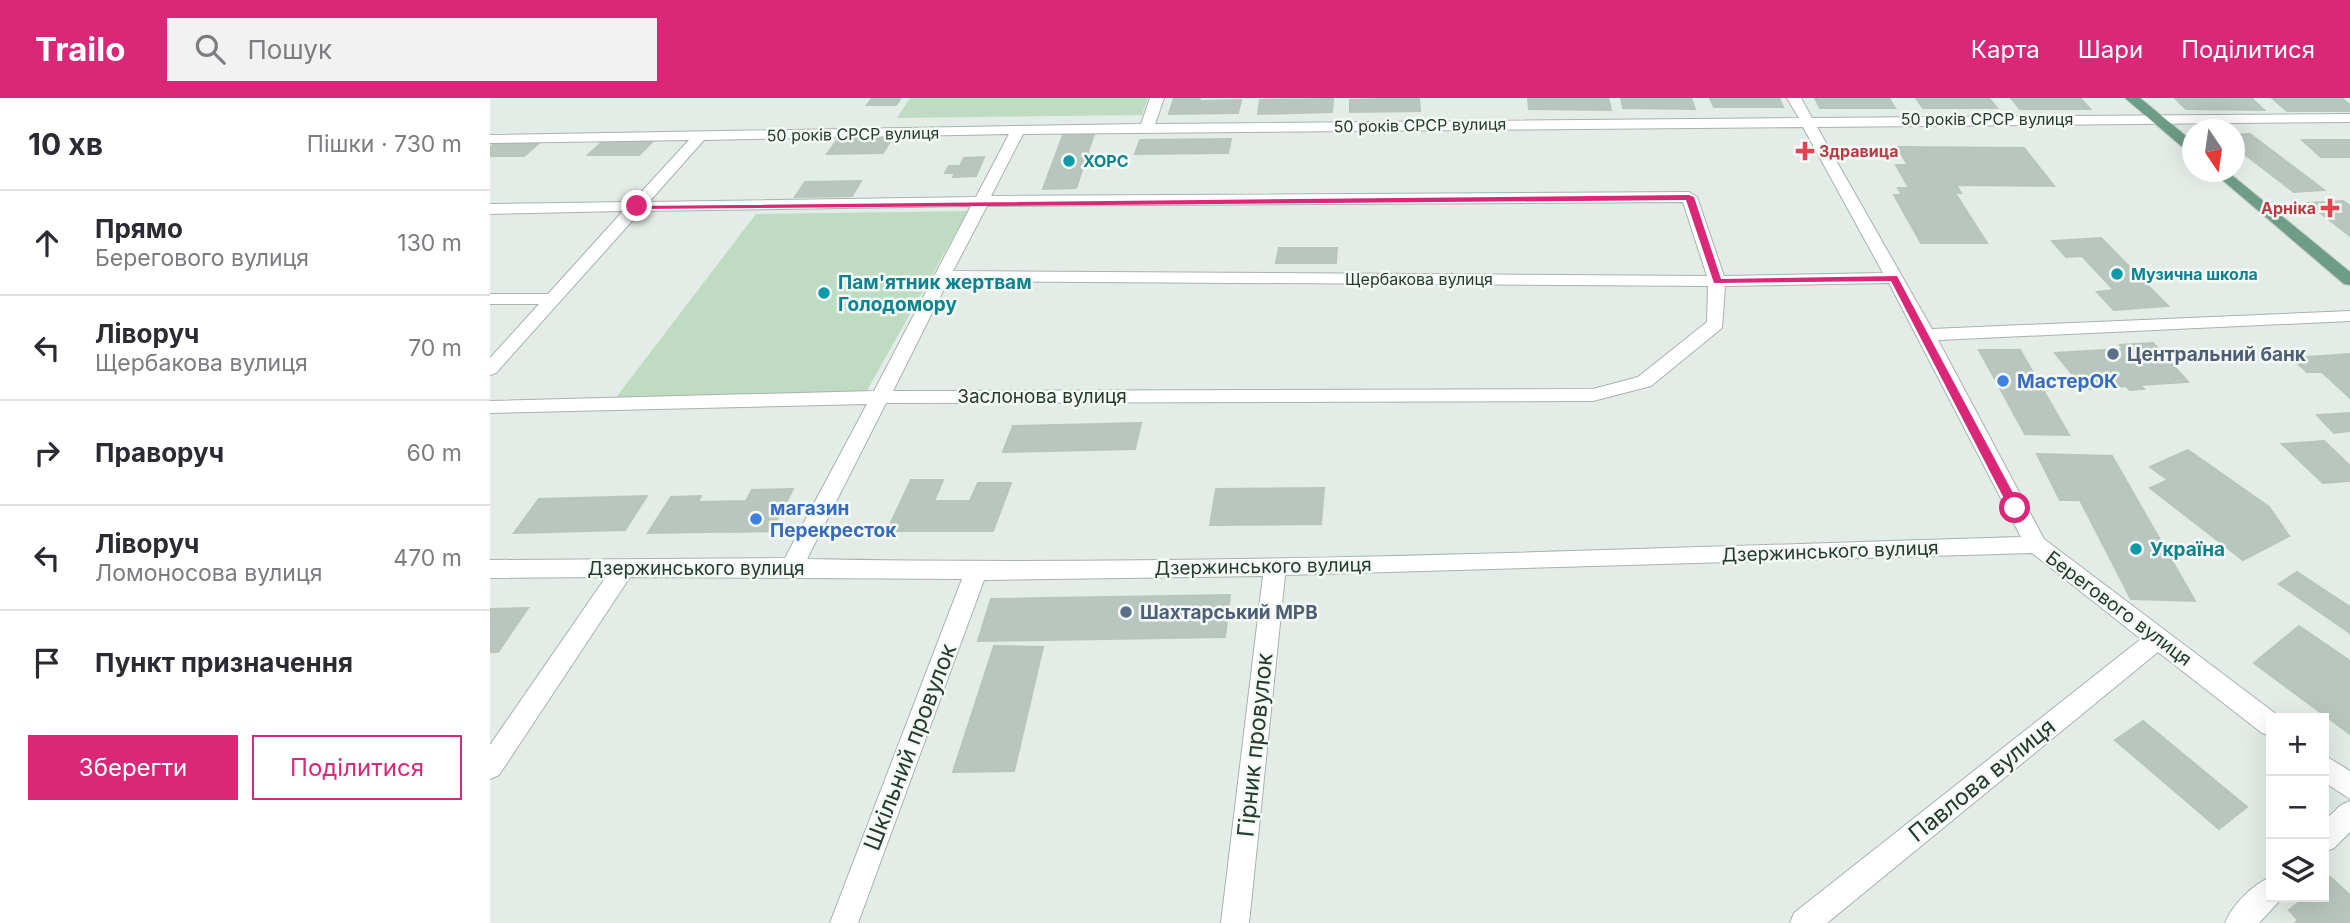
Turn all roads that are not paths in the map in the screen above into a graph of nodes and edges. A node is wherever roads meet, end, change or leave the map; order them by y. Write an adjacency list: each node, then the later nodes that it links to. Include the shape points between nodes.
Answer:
1 (1157, 98): 7 (street)
2 (1794, 98): 6 (street, Берегового вулиця)
3 (2132, 98): 4 (main road)
4 (2156, 118): 5 (street, 50 років СРСР вулиця); 6 (street, 50 років СРСР вулиця); 11 (main road)
5 (2350, 118)
6 (1806, 121): 7 (street, 50 років СРСР вулиця); 17 (street, Берегового вулиця)
7 (1147, 128): 8 (street, 50 років СРСР вулиця)
8 (1018, 130): 9 (street, 50 років СРСР вулиця); 13 (street)
9 (698, 138): 10 (street, 50 років СРСР вулиця); 14 (street)
10 (490, 139)
11 (2182, 139)
12 (2232, 182): 18 (main road)
13 (983, 201): 14 (street); 16 (street); 19 (street, Заслонова вулиця, via 1689,197)
14 (637, 206): 15 (street); 21 (street)
15 (490, 209)
16 (945, 276): 19 (street, Щербакова вулиця); 25 (street)
17 (1894, 278): 19 (street, Щербакова вулиця); 23 (street, Берегового вулиця)
18 (2350, 280)
19 (1717, 281): 25 (street, Заслонова вулиця, via 1716,324 1644,382 1594,396)
20 (490, 299): 21 (street)
21 (554, 299): 24 (street)
22 (2350, 316): 23 (street)
23 (1926, 335): 27 (street, Берегового вулиця)
24 (490, 369)
25 (880, 397): 26 (street, Заслонова вулиця); 28 (street)
26 (490, 407)
27 (2036, 545): 29 (street, Дзержинського вулиця); 33 (street, Берегового вулиця)
28 (792, 566): 30 (street, Дзержинського вулиця); 32 (street, Дзержинського вулиця)
29 (1275, 566): 32 (street, Дзержинського вулиця); 42 (street, Гірник провулок)
30 (624, 568): 31 (street, Дзержинського вулиця); 35 (street)
31 (490, 569)
32 (976, 571): 41 (street, Шкільний провулок)
33 (2160, 637): 34 (street, Берегового вулиця); 43 (street, Павлова вулиця)
34 (2266, 721)
35 (490, 767)
36 (2329, 771): 37 (street)
37 (2350, 788)
38 (2350, 814): 39 (street)
39 (2329, 834)
40 (2266, 896): 44 (street)
41 (844, 923)
42 (1235, 923)
43 (1804, 923)
44 (2239, 923)

